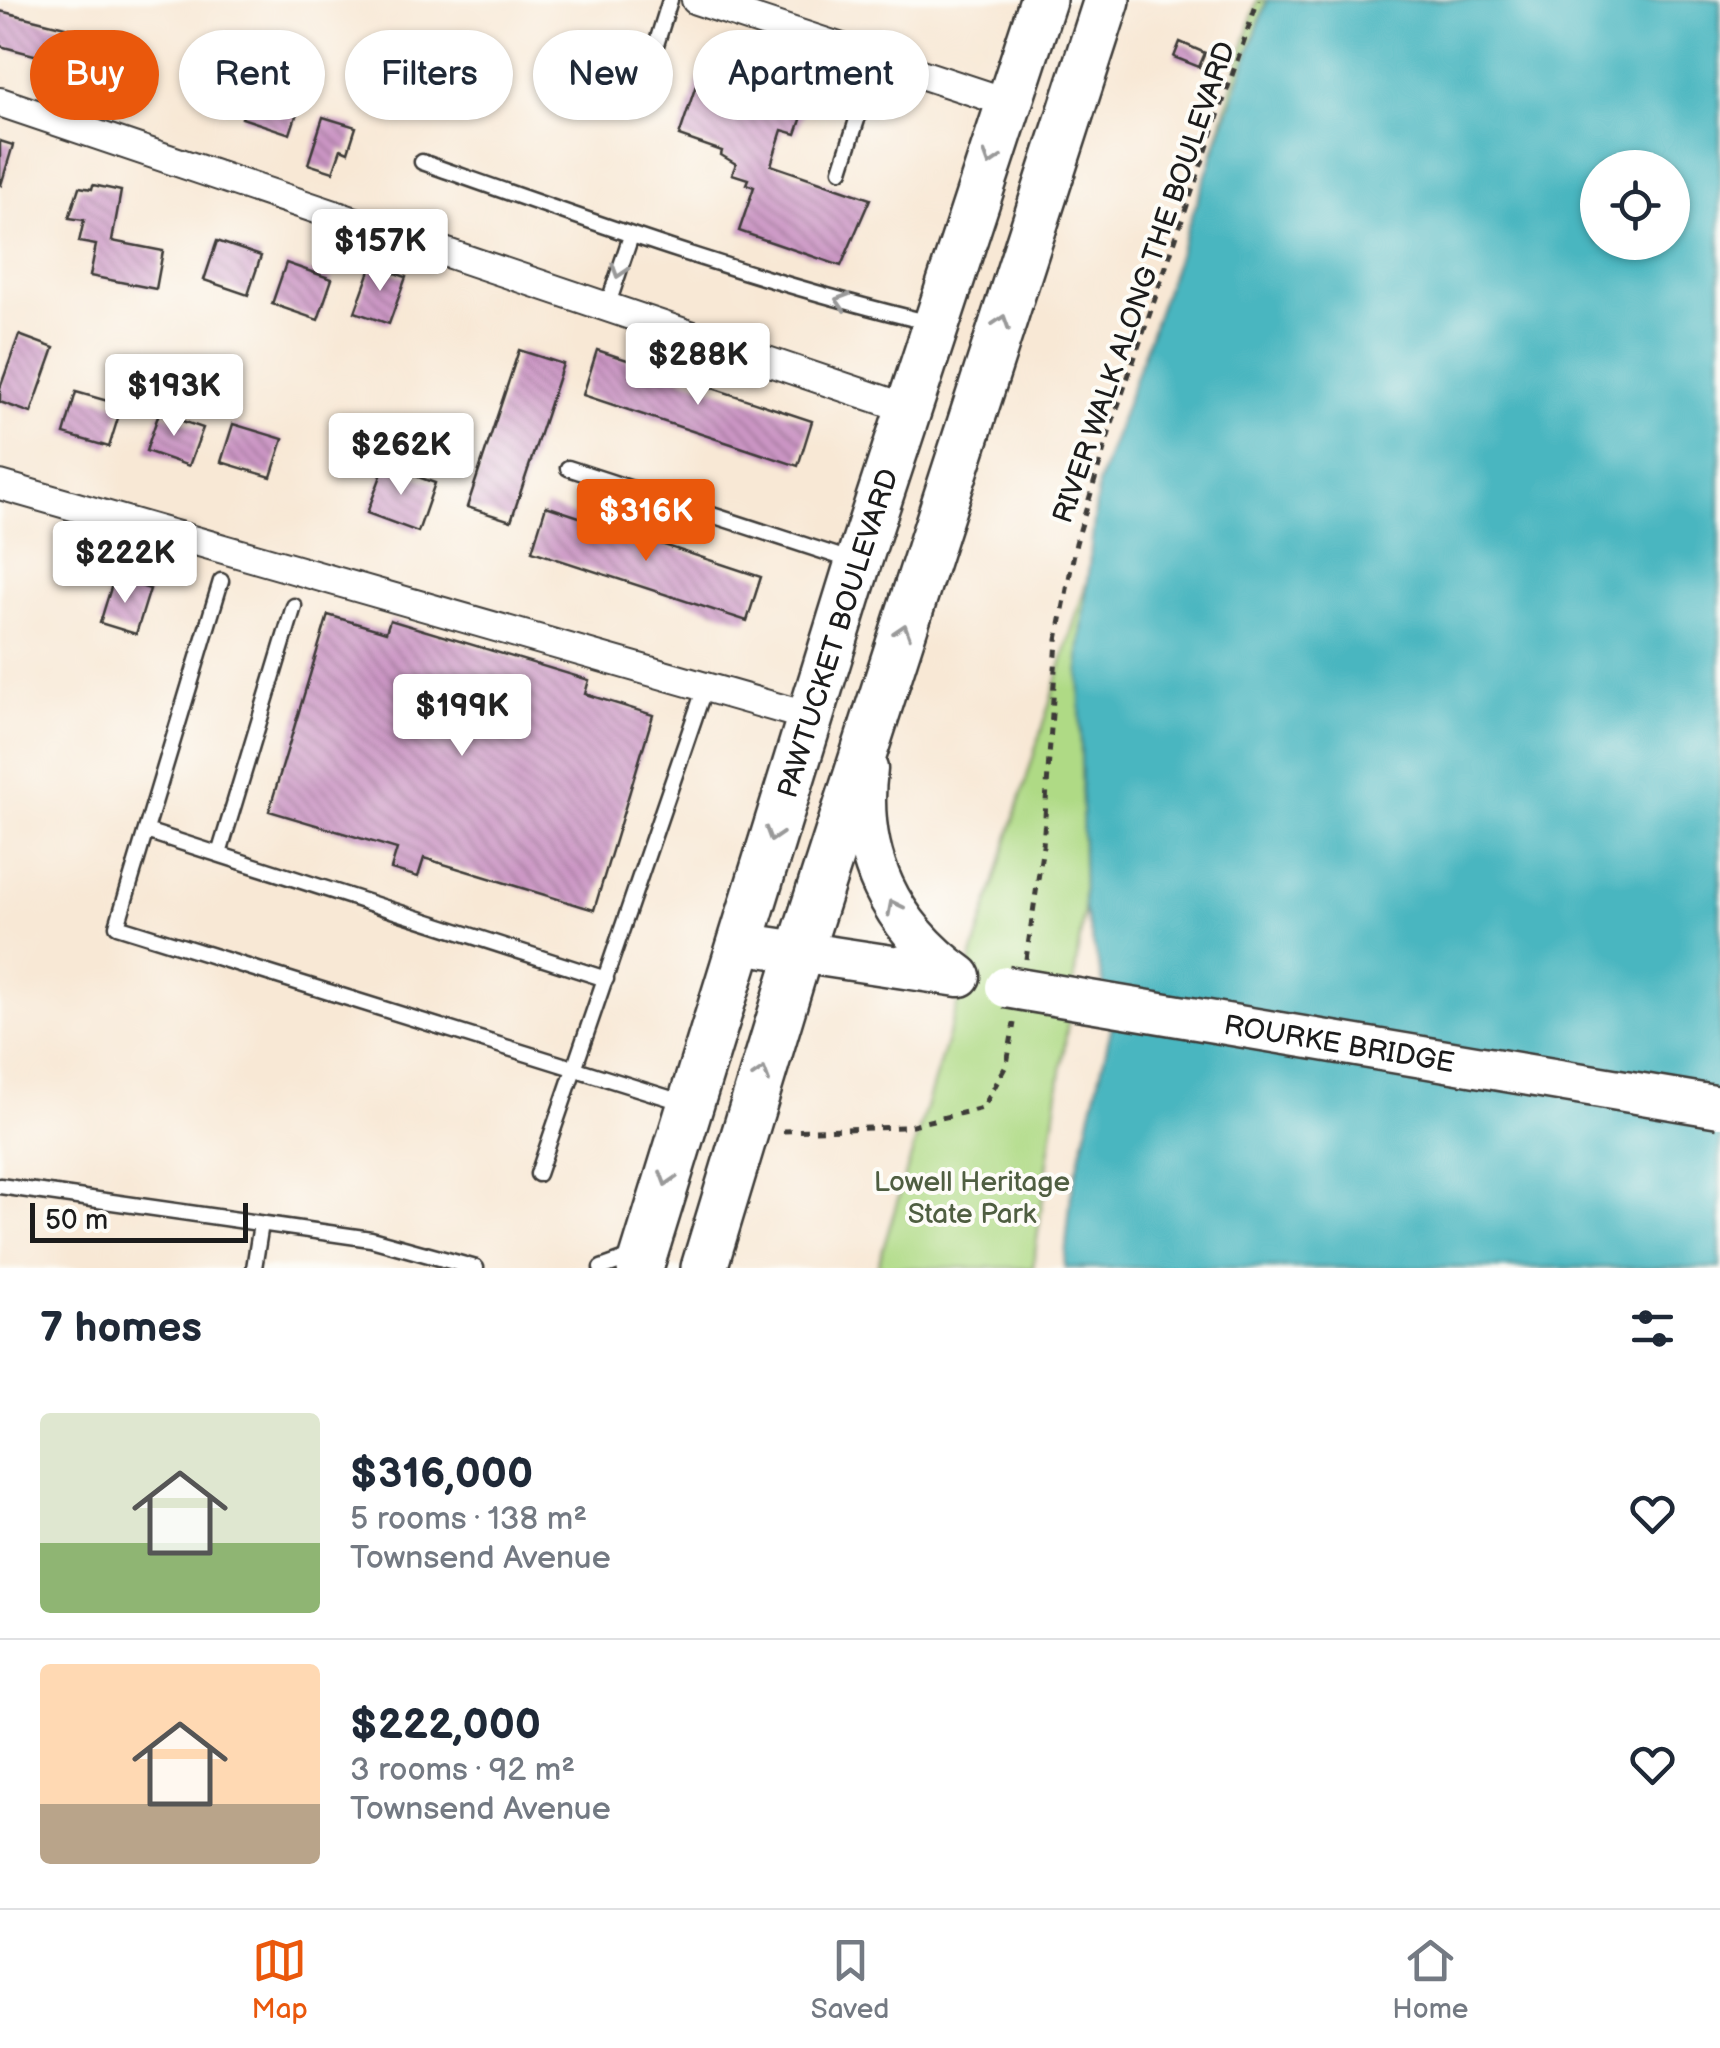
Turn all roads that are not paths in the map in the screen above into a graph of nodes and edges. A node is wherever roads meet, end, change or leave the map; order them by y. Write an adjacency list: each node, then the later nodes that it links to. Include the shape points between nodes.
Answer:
1 (670, 0): 5 (lane)
2 (696, 0): 6 (street)
3 (1043, 0): 9 (main road, PAWTUCKET BOULEVARD)
4 (1107, 0): 23 (main road, one-way to 4)
5 (661, 30)
6 (786, 30)
7 (929, 77): 9 (street)
8 (0, 102): 14 (street)
9 (1009, 103): 15 (main road, PAWTUCKET BOULEVARD, one-way to 15)
10 (856, 120): 12 (lane)
11 (422, 162): 13 (lane)
12 (840, 170)
13 (631, 236): 14 (lane, one-way to 14); 15 (lane, one-way to 13)
14 (608, 307): 16 (street)
15 (937, 324): 16 (main road, PAWTUCKET BOULEVARD)
16 (909, 409): 19 (main road, PAWTUCKET BOULEVARD)
17 (568, 468): 19 (lane)
18 (0, 486): 22 (street)
19 (858, 562): 24 (main road, PAWTUCKET BOULEVARD)
20 (221, 581): 25 (lane)
21 (294, 606): 26 (lane)
22 (705, 687): 24 (street); 30 (lane)
23 (881, 698): 28 (main road); 29 (main road, ROURKE BRIDGE, one-way to 23, via 904,927 866,832 866,774)
24 (810, 717): 27 (main road, PAWTUCKET BOULEVARD, one-way to 27)
25 (146, 831): 26 (lane); 31 (lane, via 117,926)
26 (219, 854): 30 (lane)
27 (740, 943): 28 (main road, ROURKE BRIDGE); 32 (main road, PAWTUCKET BOULEVARD)
28 (800, 951): 29 (main road, ROURKE BRIDGE); 41 (main road, one-way to 28)
29 (960, 976): 33 (main road, ROURKE BRIDGE, bridge)
30 (606, 979): 31 (lane)
31 (576, 1068): 32 (lane); 34 (lane)
32 (690, 1104): 37 (main road, PAWTUCKET BOULEVARD, one-way to 37)
33 (1720, 1108)
34 (538, 1174)
35 (0, 1186): 36 (lane)
36 (260, 1224): 38 (lane); 39 (lane, via 371,1239)
37 (642, 1260): 40 (lane)
38 (254, 1268)
39 (476, 1268)
40 (601, 1268)
41 (704, 1268)

